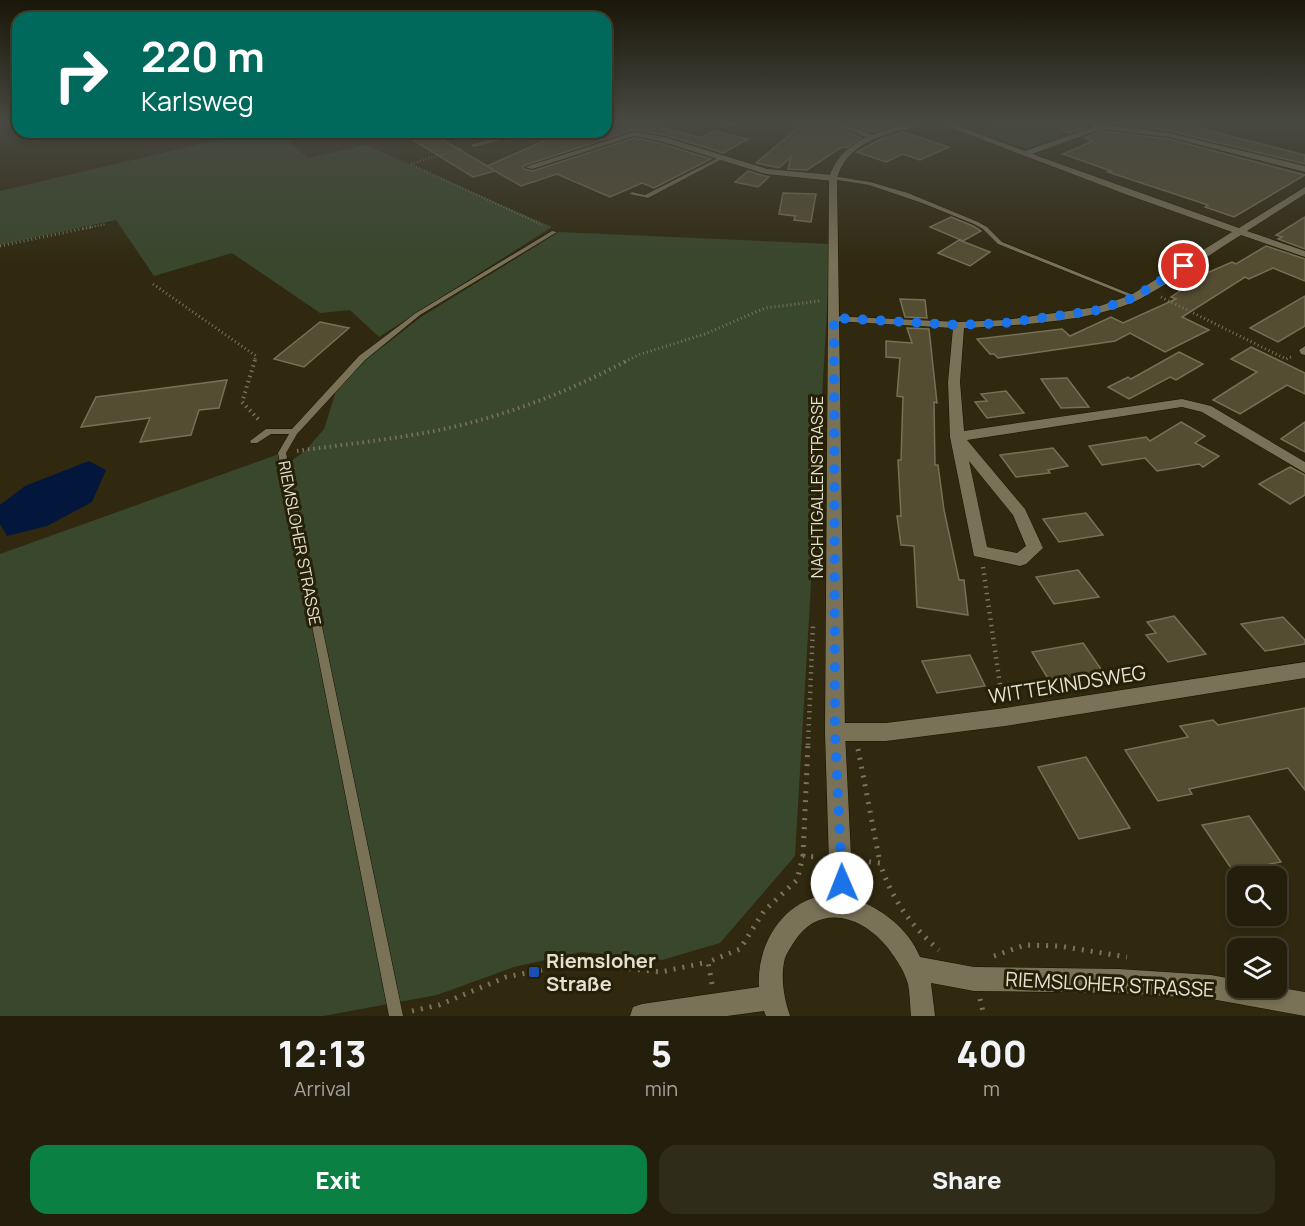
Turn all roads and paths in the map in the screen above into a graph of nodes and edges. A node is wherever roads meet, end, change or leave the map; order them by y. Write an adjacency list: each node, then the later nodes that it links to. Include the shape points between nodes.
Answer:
1 (424, 170): 11 (path)
2 (698, 170): 8 (lane, via 646,197)
3 (764, 170): 6 (street)
4 (834, 170): 6 (street, NACHTIGALLENSTRASSE)
5 (1072, 170): 10 (street)
6 (833, 178): 16 (lane, via 870,183 965,218 985,228 1000,243); 17 (street, NACHTIGALLENSTRASSE)
7 (1305, 190): 10 (street)
8 (632, 194)
9 (106, 224): 12 (path)
10 (1240, 230): 13 (street); 15 (street)
11 (554, 232): 22 (lane, RIEMSLOHER STRASSE, via 418,314 362,358)
12 (0, 246)
13 (1305, 254)
14 (153, 284): 21 (path, via 256,356 242,402)
15 (1146, 290): 16 (street); 20 (path, via 1286,359)
16 (1135, 297): 19 (street, via 1099,310)
17 (834, 301): 18 (street, NACHTIGALLENSTRASSE); 25 (path, via 765,308 705,334 638,354 588,382 483,419 430,432)
18 (834, 318): 19 (street); 30 (street, NACHTIGALLENSTRASSE)
19 (959, 325): 23 (street, via 953,355)
20 (1305, 350)
21 (269, 431): 22 (lane); 24 (lane)
22 (294, 432): 25 (lane, RIEMSLOHER STRASSE)
23 (957, 437): 26 (street, via 1182,403 1206,409); 27 (street); 27 (street, via 1020,513 1035,548 1020,560)
24 (254, 441)
25 (282, 453): 38 (lane, RIEMSLOHER STRASSE)
26 (1305, 468)
27 (980, 552): 29 (path)
28 (1305, 670): 29 (street, WITTEKINDSWEG)
29 (1005, 717): 31 (street, WITTEKINDSWEG)
30 (835, 732): 31 (street, WITTEKINDSWEG); 33 (street, NACHTIGALLENSTRASSE)
31 (855, 734): 32 (path)
32 (880, 863)
33 (842, 906): 35 (street, via 865,912 880,922 900,942); 37 (street, via 818,907 804,913 782,936 771,970)
34 (708, 962): 38 (path, via 662,972 577,963 506,977 439,1005)
35 (915, 968): 36 (street, RIEMSLOHER STRASSE, via 974,979 1211,987); 40 (street, via 922,987)
36 (1305, 1004)
37 (775, 1007): 39 (street)
38 (396, 1015)
39 (642, 1016)
40 (923, 1016)

